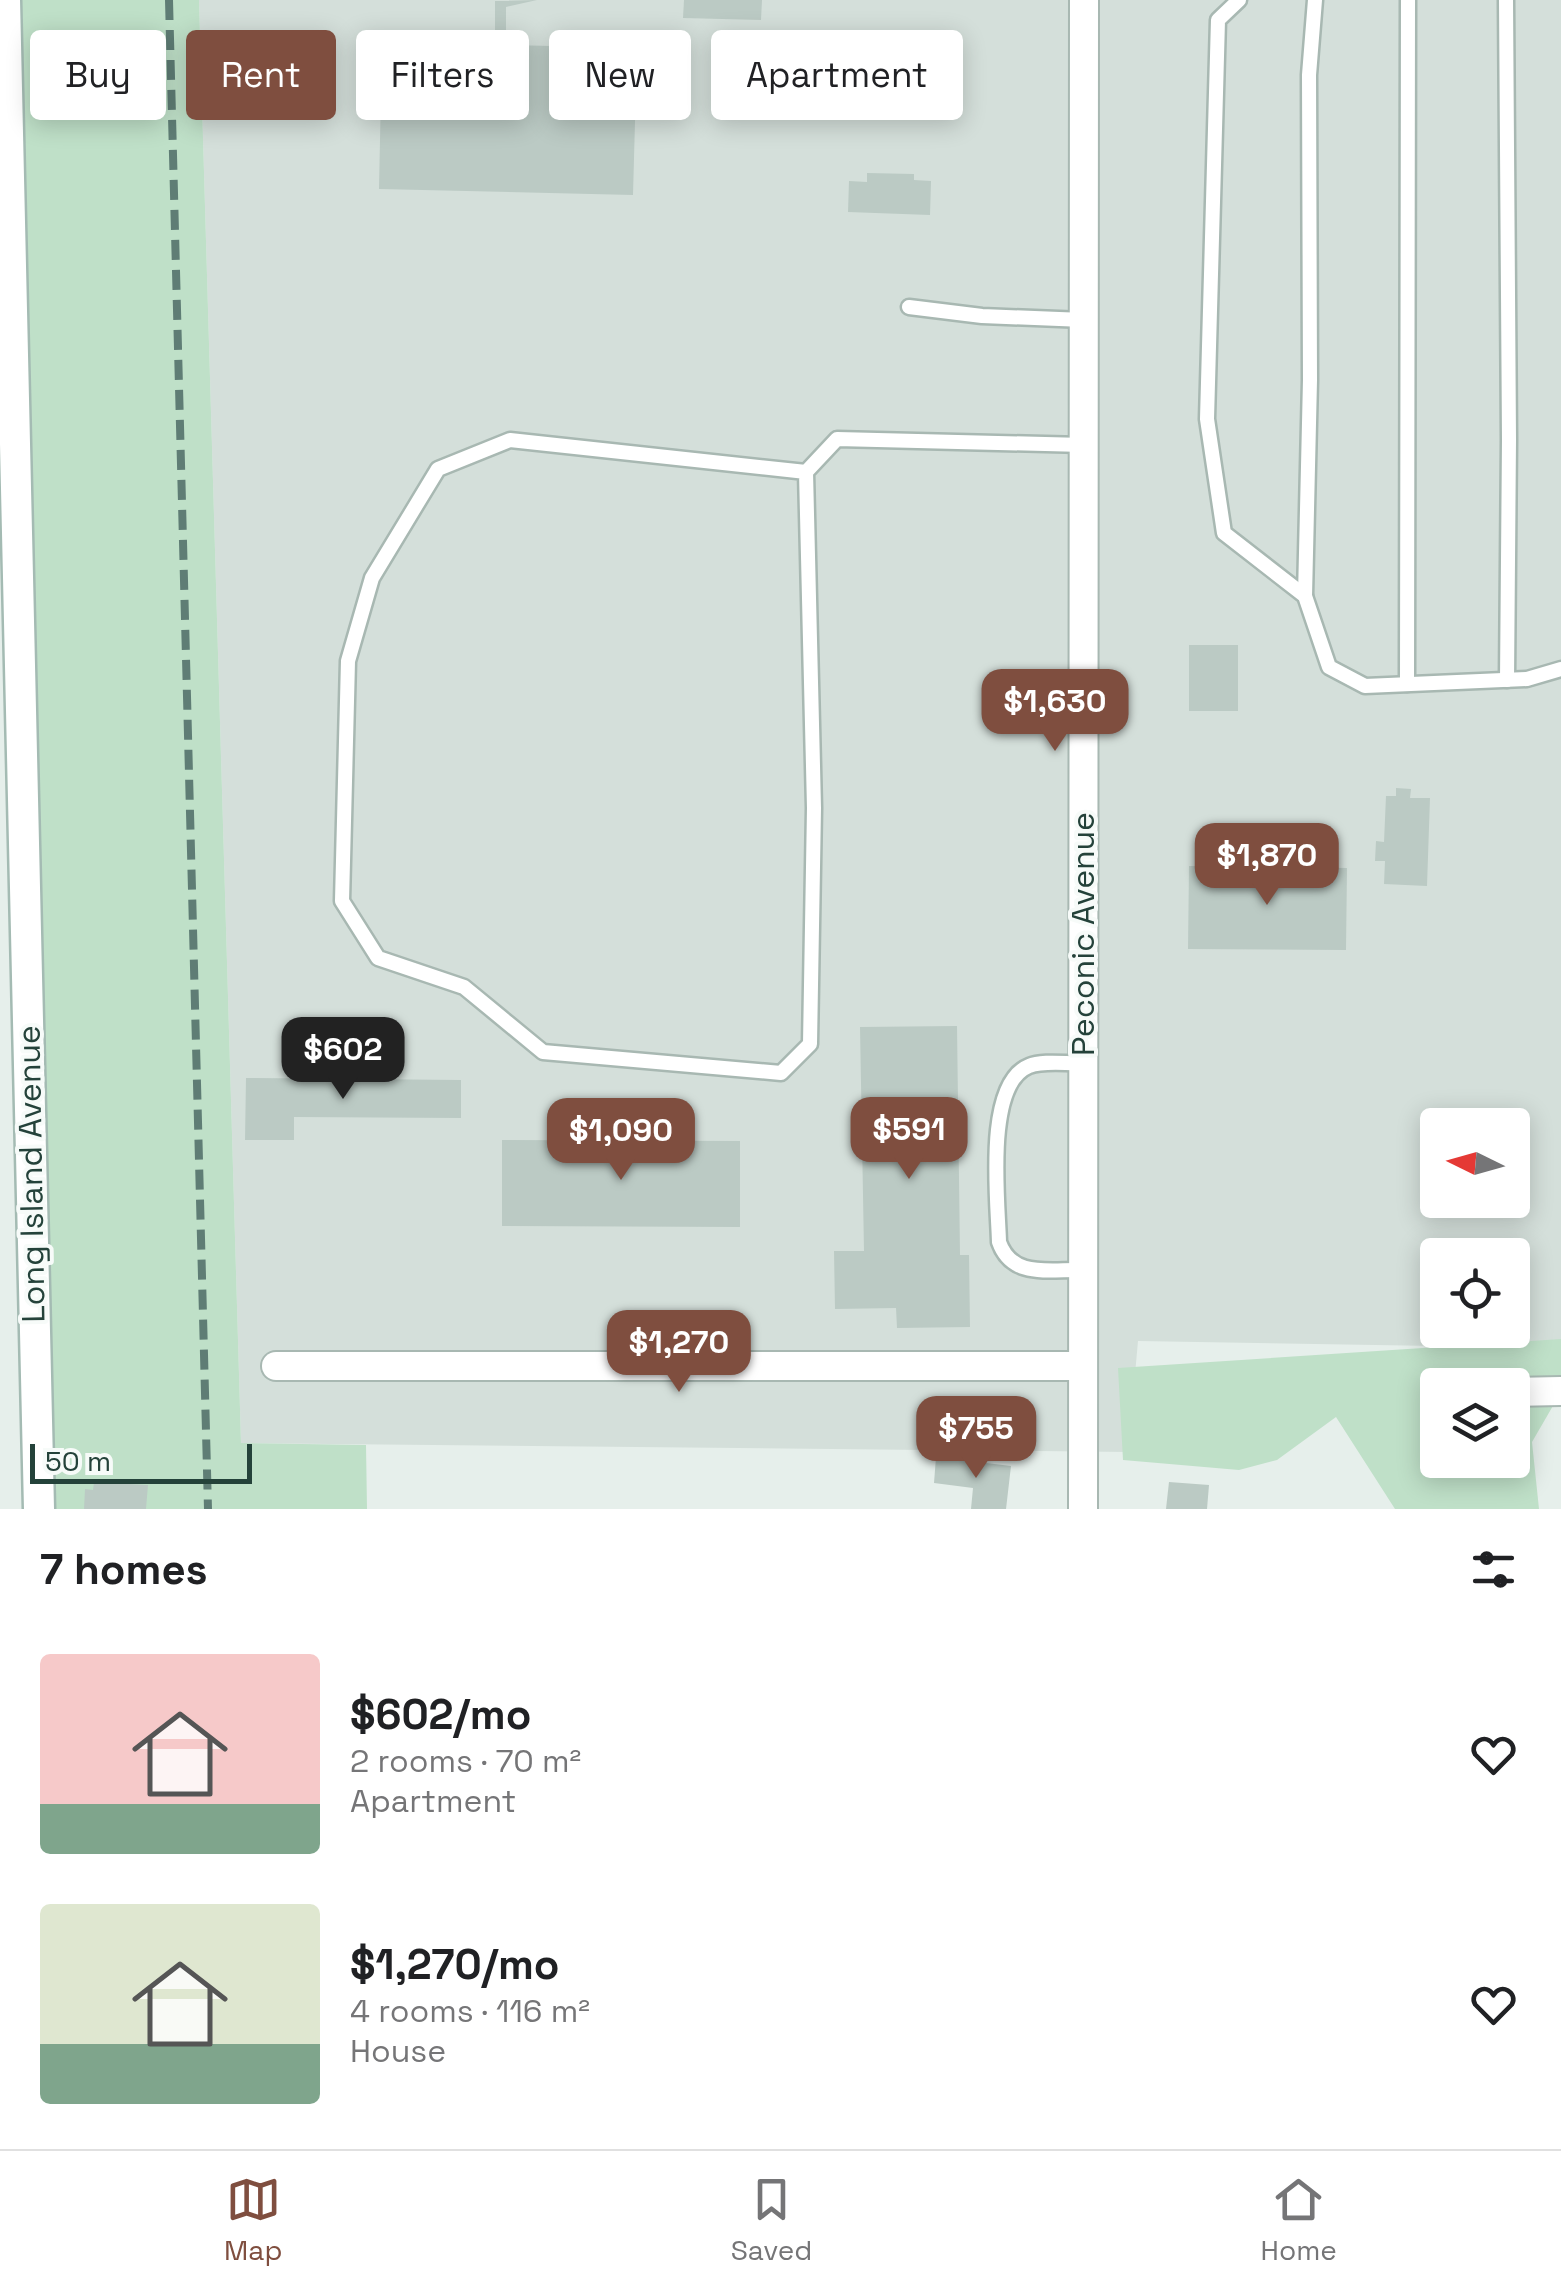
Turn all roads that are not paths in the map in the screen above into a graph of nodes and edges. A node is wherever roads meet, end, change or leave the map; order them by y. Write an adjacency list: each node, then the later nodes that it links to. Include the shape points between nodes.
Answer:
1 (4, 0): 21 (street, Long Island Avenue)
2 (1084, 0): 8 (street, Peconic Avenue)
3 (1240, 0): 11 (lane, via 1218,20 1208,419 1224,532)
4 (1315, 0): 11 (lane)
5 (1408, 0): 14 (lane)
6 (1506, 0): 13 (lane)
7 (908, 307): 8 (lane)
8 (1084, 320): 9 (street, Peconic Avenue)
9 (1084, 445): 10 (lane, via 837,439); 15 (street, Peconic Avenue)
10 (806, 472): 10 (lane, via 814,808 810,1044 781,1073 543,1052 464,987 378,958 342,901 348,662 372,578 438,469 510,440)
11 (1305, 596): 14 (lane, via 1329,667 1366,686)
12 (1561, 669): 13 (lane)
13 (1507, 680): 14 (lane)
14 (1406, 684)
15 (1083, 1063): 16 (street, Peconic Avenue); 16 (lane, via 1029,1066 999,1106 998,1130 1004,1257 1018,1267)
16 (1082, 1270): 18 (street, Peconic Avenue)
17 (276, 1366): 18 (street)
18 (1083, 1366): 22 (street, Peconic Avenue)
19 (1530, 1392): 20 (street)
20 (1561, 1392)
21 (39, 1509)
22 (1082, 1509)

